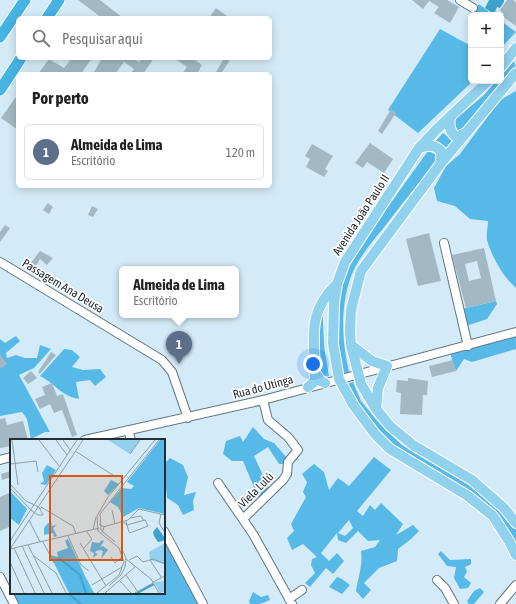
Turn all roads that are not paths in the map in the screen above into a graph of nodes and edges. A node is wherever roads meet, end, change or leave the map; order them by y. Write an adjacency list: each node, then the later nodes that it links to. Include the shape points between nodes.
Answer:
1 (25, 0): 6 (highway)
2 (59, 0): 5 (highway)
3 (460, 0): 4 (street)
4 (473, 8)
5 (48, 16)
6 (0, 37)
7 (516, 48): 9 (main road)
8 (20, 60): 12 (highway)
9 (504, 63)
10 (516, 73): 14 (main road)
11 (485, 84): 13 (main road, Avenida João Paulo II)
12 (0, 90)
13 (450, 117): 14 (main road, via 449,127 452,134 456,137); 15 (main road, Avenida João Paulo II)
14 (466, 134): 16 (main road)
15 (419, 148): 16 (main road, via 427,145 438,148 441,151); 19 (main road, Avenida João Paulo II, via 345,262)
16 (441, 163): 21 (main road, via 361,271 351,310)
17 (444, 243): 22 (street)
18 (0, 262): 31 (street, Passagem Ana Deusa, via 162,360 172,372)
19 (337, 284): 24 (main road, via 325,295 316,316 313,343); 26 (main road, Avenida João Paulo II, via 333,344)
20 (516, 332): 22 (street, Rua do Utinga)
21 (351, 345): 23 (main road, via 372,361); 25 (main road)
22 (468, 346): 23 (street, Rua do Utinga)
23 (387, 366): 25 (street, Rua do Utinga); 30 (main road, via 378,388)
24 (315, 373): 27 (main road); 28 (main road, via 315,381)
25 (358, 374): 26 (street, Rua do Utinga); 30 (main road, via 364,391)
26 (339, 379): 27 (street, Rua do Utinga); 41 (main road, Avenida João Paulo II, via 363,420 390,449 468,496 493,516)
27 (325, 383): 28 (street, Rua do Utinga)
28 (308, 387): 29 (street, Rua do Utinga)
29 (263, 400): 31 (street, Rua do Utinga); 38 (street, Viela Lulú, via 268,420 288,437 298,450 288,462 287,474 283,480)
30 (376, 409): 39 (main road, via 390,426 413,445 477,484 504,508)
31 (188, 418): 32 (street, Rua do Utinga)
32 (128, 430): 33 (street, Rua do Utinga); 34 (street)
33 (89, 439)
34 (131, 439)
35 (10, 457): 36 (street)
36 (0, 460)
37 (218, 483): 38 (street)
38 (243, 519): 46 (street)
39 (516, 523)
40 (165, 533): 48 (street)
41 (516, 555)
42 (0, 577): 47 (street)
43 (437, 580): 49 (street)
44 (516, 585): 50 (street)
45 (302, 590): 46 (street)
46 (290, 601)
47 (14, 604)
48 (203, 604)
49 (454, 604)
50 (500, 604)

